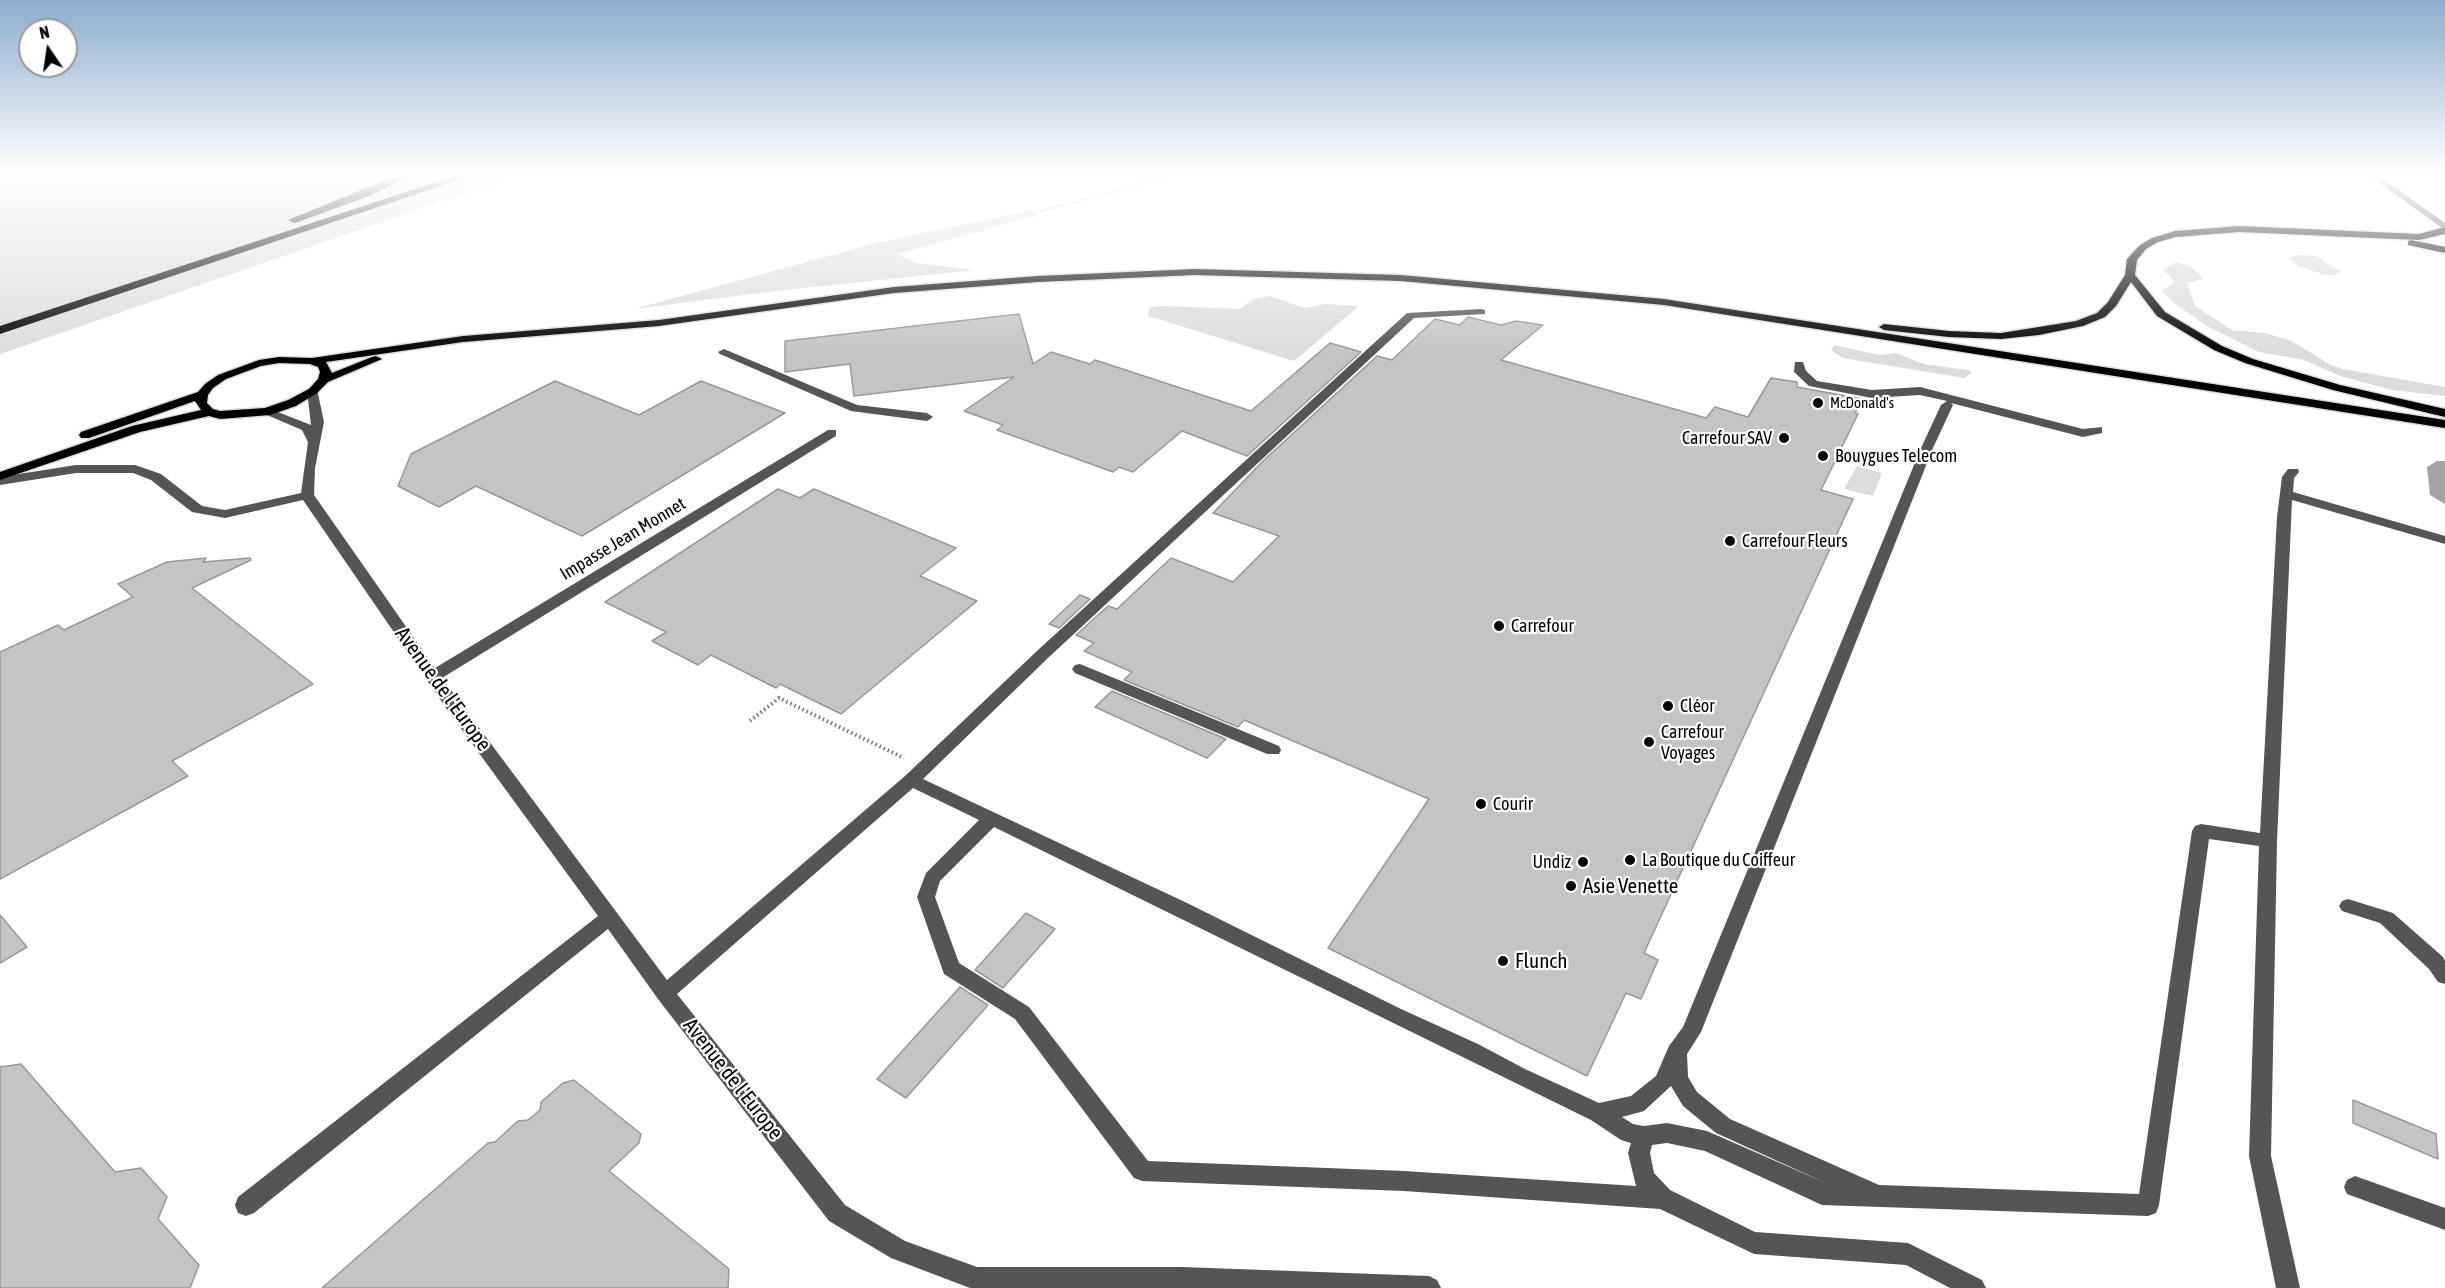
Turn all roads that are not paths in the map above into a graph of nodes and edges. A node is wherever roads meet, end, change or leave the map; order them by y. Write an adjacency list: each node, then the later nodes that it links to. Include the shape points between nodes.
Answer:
1 (252, 235): 13 (highway)
2 (259, 235): 13 (highway)
3 (289, 235): 14 (highway)
4 (294, 235): 15 (highway)
5 (2171, 235): 10 (main road, via 2143,247 2132,259)
6 (2350, 235): 8 (main road)
7 (2433, 235): 8 (main road)
8 (2385, 237): 9 (main road)
9 (2445, 250)
10 (2130, 274): 11 (main road, via 2101,315 2079,324 2001,336 1949,334); 26 (main road, via 2161,314 2218,348 2337,388)
11 (1664, 302): 16 (main road, via 1401,278 1195,272 894,290 659,323 508,334); 28 (main road)
12 (1481, 312): 42 (street, via 1411,315)
13 (0, 320)
14 (0, 330)
15 (0, 337)
16 (428, 345): 18 (main road); 20 (main road, via 362,363)
17 (724, 352): 27 (street, via 855,408)
18 (312, 361): 20 (main road, via 326,372); 22 (main road, via 279,360 240,369 222,377)
19 (1799, 364): 29 (street, via 1800,372 1813,384 1872,394 1920,391 2083,433)
20 (324, 380): 21 (main road)
21 (313, 392): 25 (main road); 31 (street, via 318,422)
22 (201, 395): 24 (main road, via 201,404); 32 (main road)
23 (1947, 405): 49 (street, via 1691,1032)
24 (209, 412): 25 (main road, via 233,416); 34 (main road, via 136,429)
25 (266, 412): 31 (street, via 307,428)
26 (2445, 413)
27 (927, 417)
28 (2445, 424)
29 (2098, 430)
30 (832, 433): 40 (street, Impasse Jean Monnet)
31 (314, 441): 37 (street)
32 (0, 466)
33 (2293, 472): 36 (street, via 2288,477)
34 (0, 476)
35 (0, 481): 37 (street, via 75,469 135,469 156,477 207,513 225,514)
36 (2287, 494): 38 (street); 44 (street)
37 (307, 495): 40 (street, Avenue de l'Europe)
38 (2445, 540)
39 (1080, 669): 41 (street)
40 (433, 676): 46 (street, Avenue de l'Europe)
41 (1273, 750)
42 (918, 773): 43 (street); 48 (street)
43 (991, 819): 50 (street); 54 (street, via 932,878 926,897 951,968 1022,1013 1142,1171 1404,1181)
44 (2268, 841): 53 (street, via 2201,831 2148,1205); 59 (street, via 2260,1156)
45 (2348, 906): 47 (street, via 2386,918)
46 (610, 917): 48 (street, Avenue de l'Europe); 55 (street)
47 (2445, 976)
48 (665, 993): 57 (street, Avenue de l'Europe, via 837,1213 898,1250 977,1280 1182,1279)
49 (1676, 1052): 50 (street, via 1663,1083 1637,1104); 53 (street, via 1678,1078 1690,1099 1723,1126)
50 (1598, 1113): 51 (street, via 1629,1133)
51 (1644, 1136): 53 (street, via 1667,1133 1707,1141 1822,1194); 54 (street, via 1639,1153 1644,1178)
52 (2355, 1187): 56 (street)
53 (1878, 1196)
54 (1662, 1198): 58 (street, via 1754,1243 1908,1254)
55 (246, 1205)
56 (2445, 1219)
57 (1429, 1288)
58 (1974, 1288)
59 (2288, 1288)

